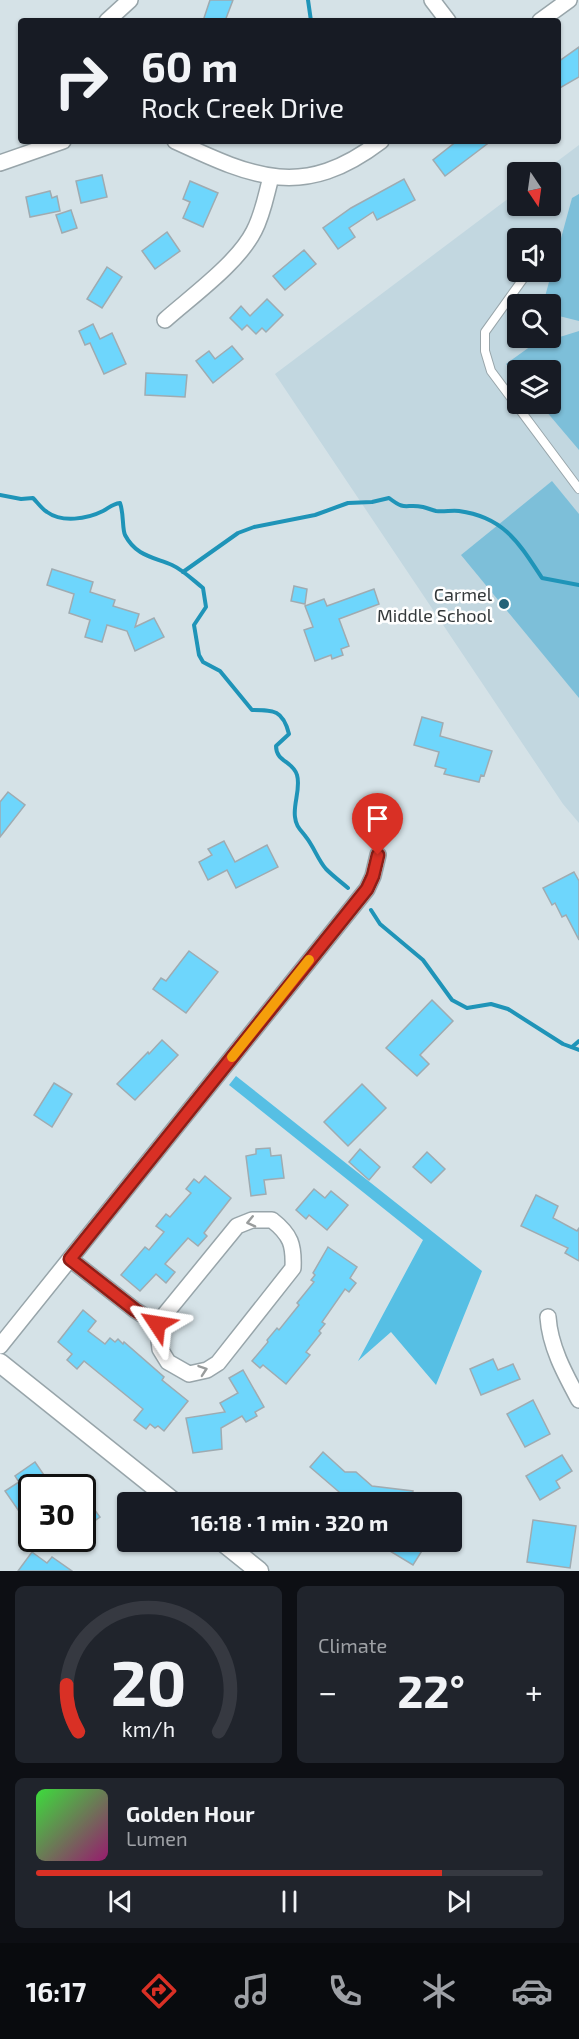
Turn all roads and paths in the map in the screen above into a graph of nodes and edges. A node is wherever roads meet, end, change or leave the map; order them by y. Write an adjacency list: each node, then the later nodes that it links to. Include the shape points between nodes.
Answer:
1 (130, 0): 4 (street)
2 (432, 0): 5 (street)
3 (569, 0): 6 (street)
4 (110, 18)
5 (446, 18)
6 (544, 18)
7 (55, 144): 10 (street)
8 (182, 144): 11 (street, via 240,170)
9 (377, 144): 11 (street, via 322,172)
10 (0, 164)
11 (271, 177): 13 (street, via 261,214 243,249)
12 (521, 282): 14 (lane, via 486,332 484,351 491,371)
13 (165, 321)
14 (579, 489)
15 (378, 855): 16 (street, via 367,889)
16 (70, 1259): 18 (street); 19 (street)
17 (548, 1317): 21 (street, via 555,1352)
18 (157, 1324): 18 (street, one-way to 18, via 160,1349 168,1362 189,1374 218,1363 293,1268 294,1249 283,1228 272,1220 252,1220 237,1227)
19 (0, 1346)
20 (0, 1363): 22 (street)
21 (579, 1400)
22 (161, 1492)
23 (235, 1552): 24 (street)
24 (259, 1571)

